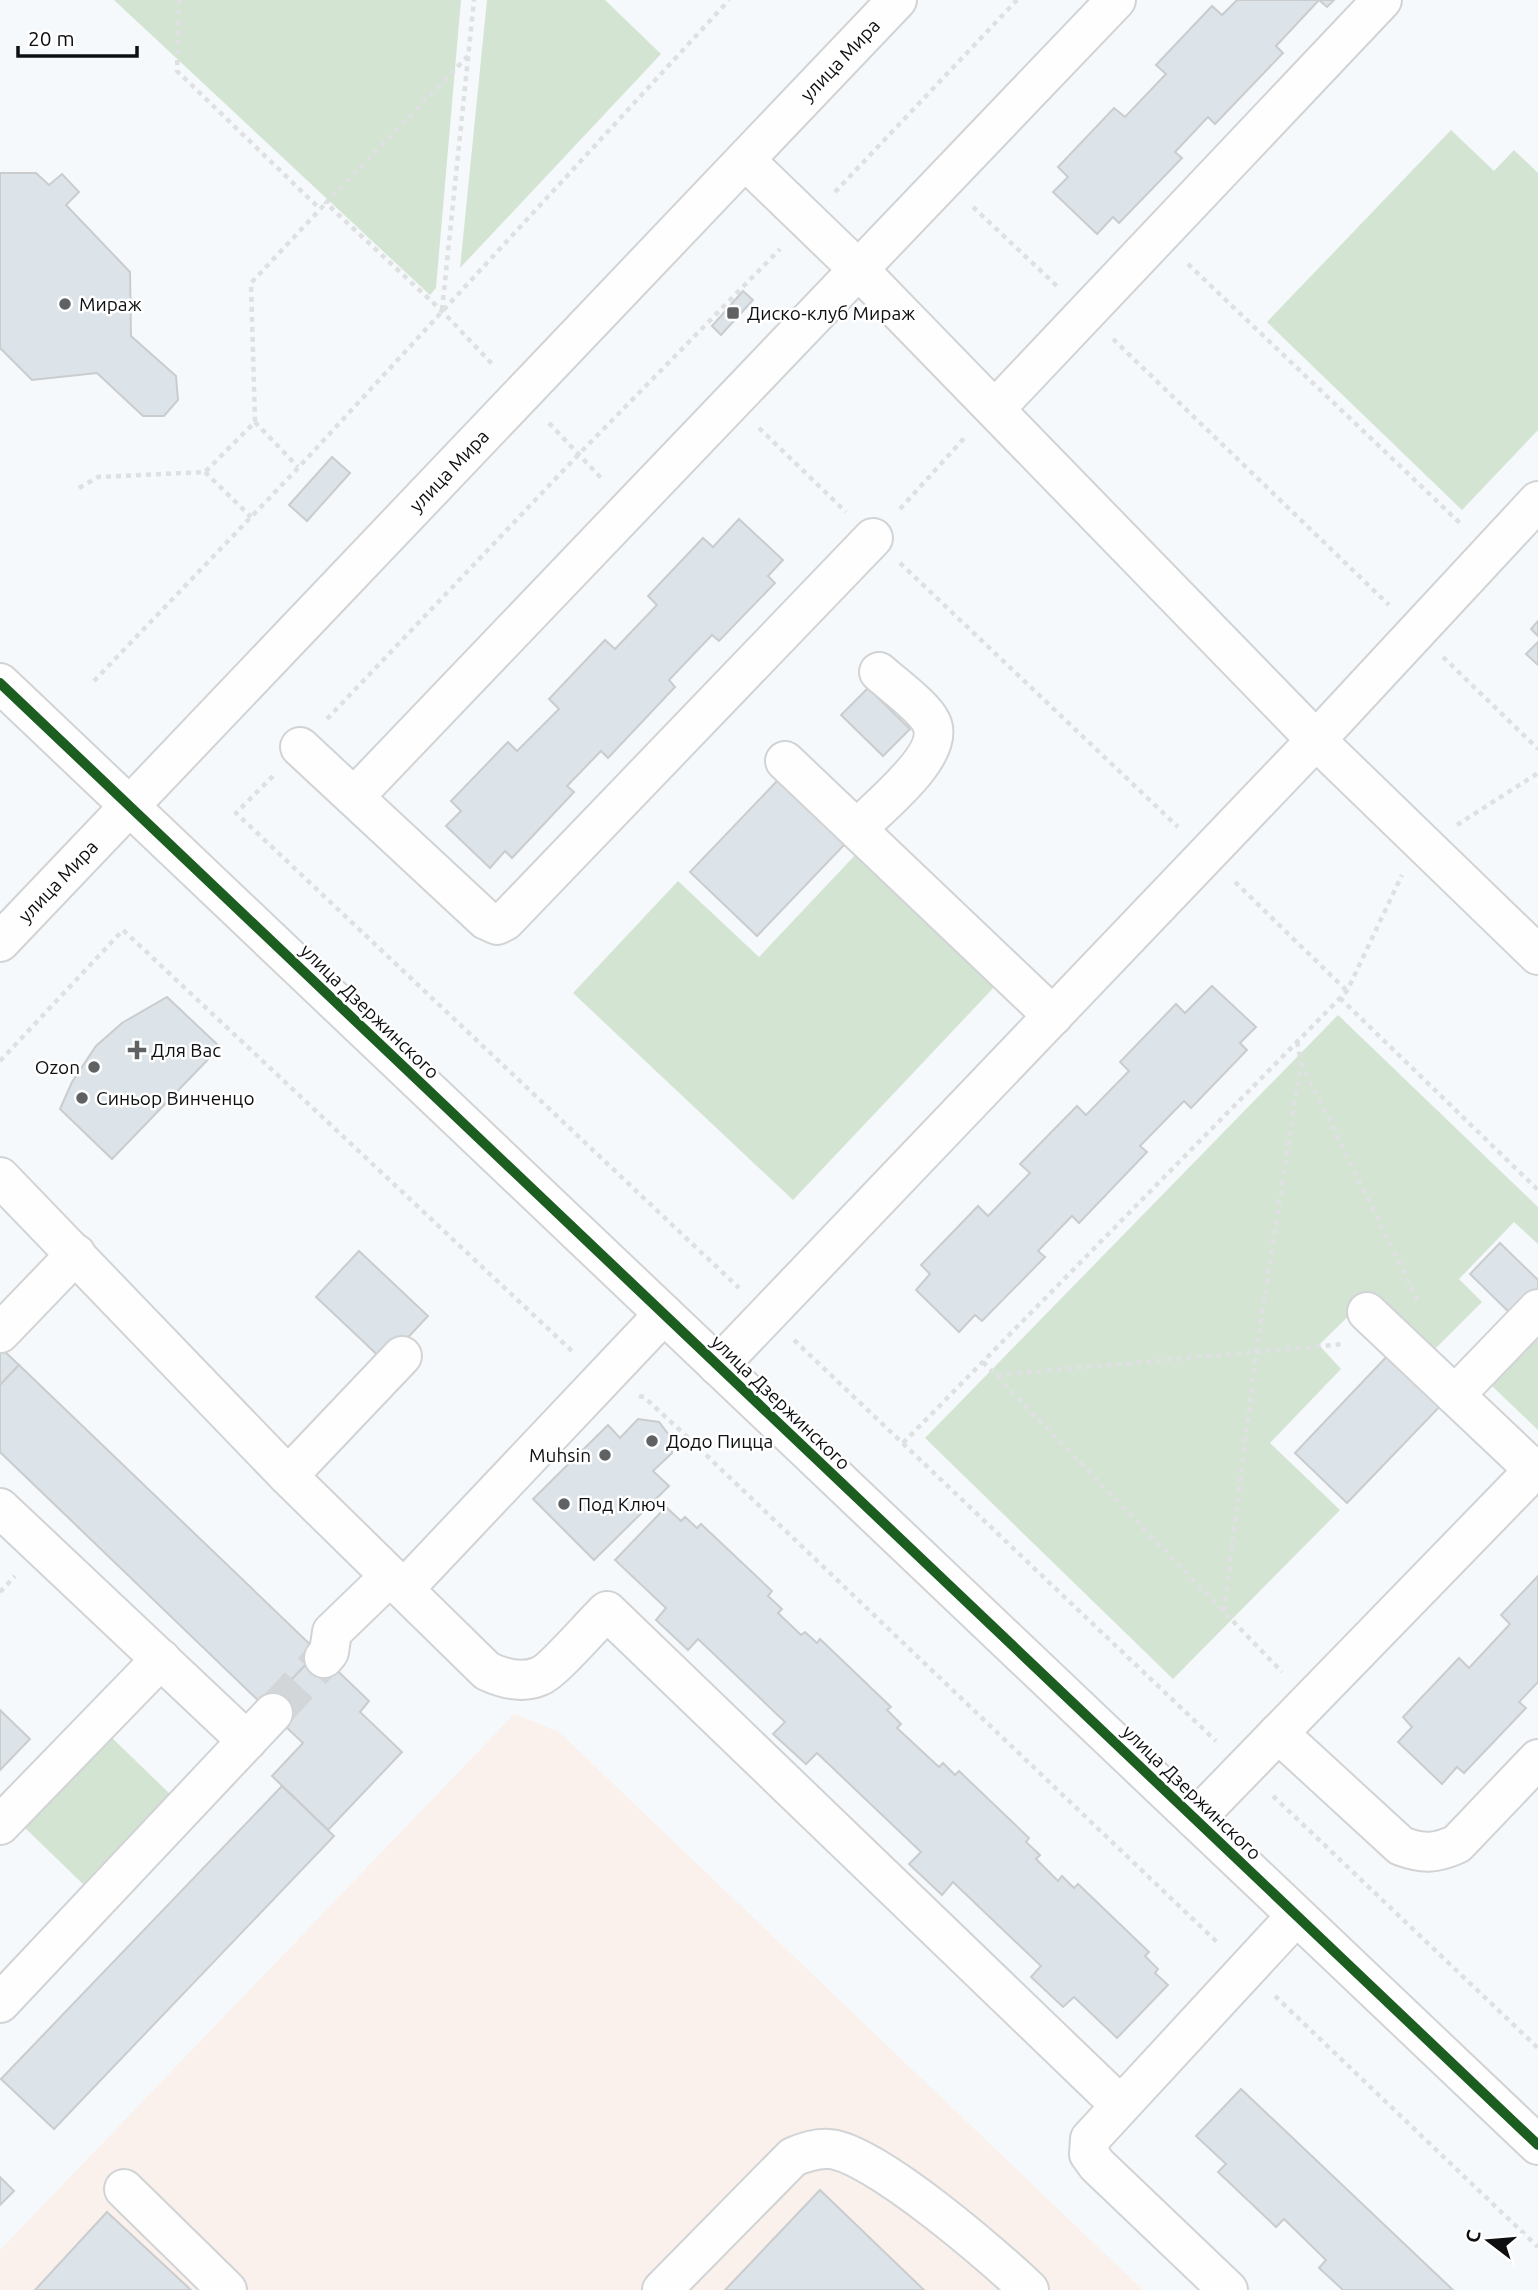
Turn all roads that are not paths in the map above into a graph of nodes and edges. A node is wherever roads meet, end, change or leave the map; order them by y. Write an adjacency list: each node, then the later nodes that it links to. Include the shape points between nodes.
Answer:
1 (897, 0): 4 (street, улица Мира)
2 (1116, 0): 5 (street)
3 (1382, 0): 6 (street)
4 (746, 161): 5 (street); 15 (street, улица Мира)
5 (859, 270): 6 (street); 14 (street)
6 (994, 408): 11 (street)
7 (1538, 501): 11 (street)
8 (873, 538): 14 (street, via 497,925 486,920)
9 (879, 672): 16 (street, via 931,720 935,737 929,755)
10 (0, 683): 15 (street, улица Дзержинского)
11 (1316, 740): 18 (street); 19 (street)
12 (300, 747): 14 (street)
13 (785, 761): 16 (street)
14 (354, 797)
15 (130, 807): 17 (street, улица Мира); 24 (street, улица Дзержинского)
16 (857, 829): 19 (street)
17 (0, 942)
18 (1538, 955)
19 (1053, 1016): 27 (street)
20 (0, 1177): 21 (street)
21 (76, 1254): 25 (street); 30 (street)
22 (1538, 1309): 28 (street)
23 (1367, 1312): 28 (street)
24 (664, 1314): 27 (street, улица Дзержинского); 32 (street)
25 (0, 1333)
26 (402, 1356): 30 (street)
27 (719, 1366): 37 (street, улица Дзержинского)
28 (1455, 1395): 29 (street)
29 (1536, 1468): 35 (street)
30 (288, 1476): 32 (street)
31 (0, 1508): 34 (street)
32 (397, 1583): 33 (street, via 332,1632); 41 (street, via 487,1671 504,1679 542,1676 607,1611)
33 (324, 1658)
34 (161, 1659): 38 (street); 40 (street, via 260,1727)
35 (1278, 1733): 36 (street, via 1401,1846 1422,1854 1457,1844); 37 (street)
36 (1538, 1759)
37 (1195, 1819): 39 (street, улица Дзержинского)
38 (0, 1825)
39 (1296, 1916): 41 (street); 42 (street, улица Дзержинского)
40 (0, 2003)
41 (1120, 2105): 47 (street, via 1090,2139 1089,2154)
42 (1538, 2145)
43 (124, 2189): 44 (street)
44 (227, 2290)
45 (662, 2290): 46 (street, via 793,2157 831,2148 871,2164 989,2251)
46 (1028, 2290)
47 (1228, 2290)

